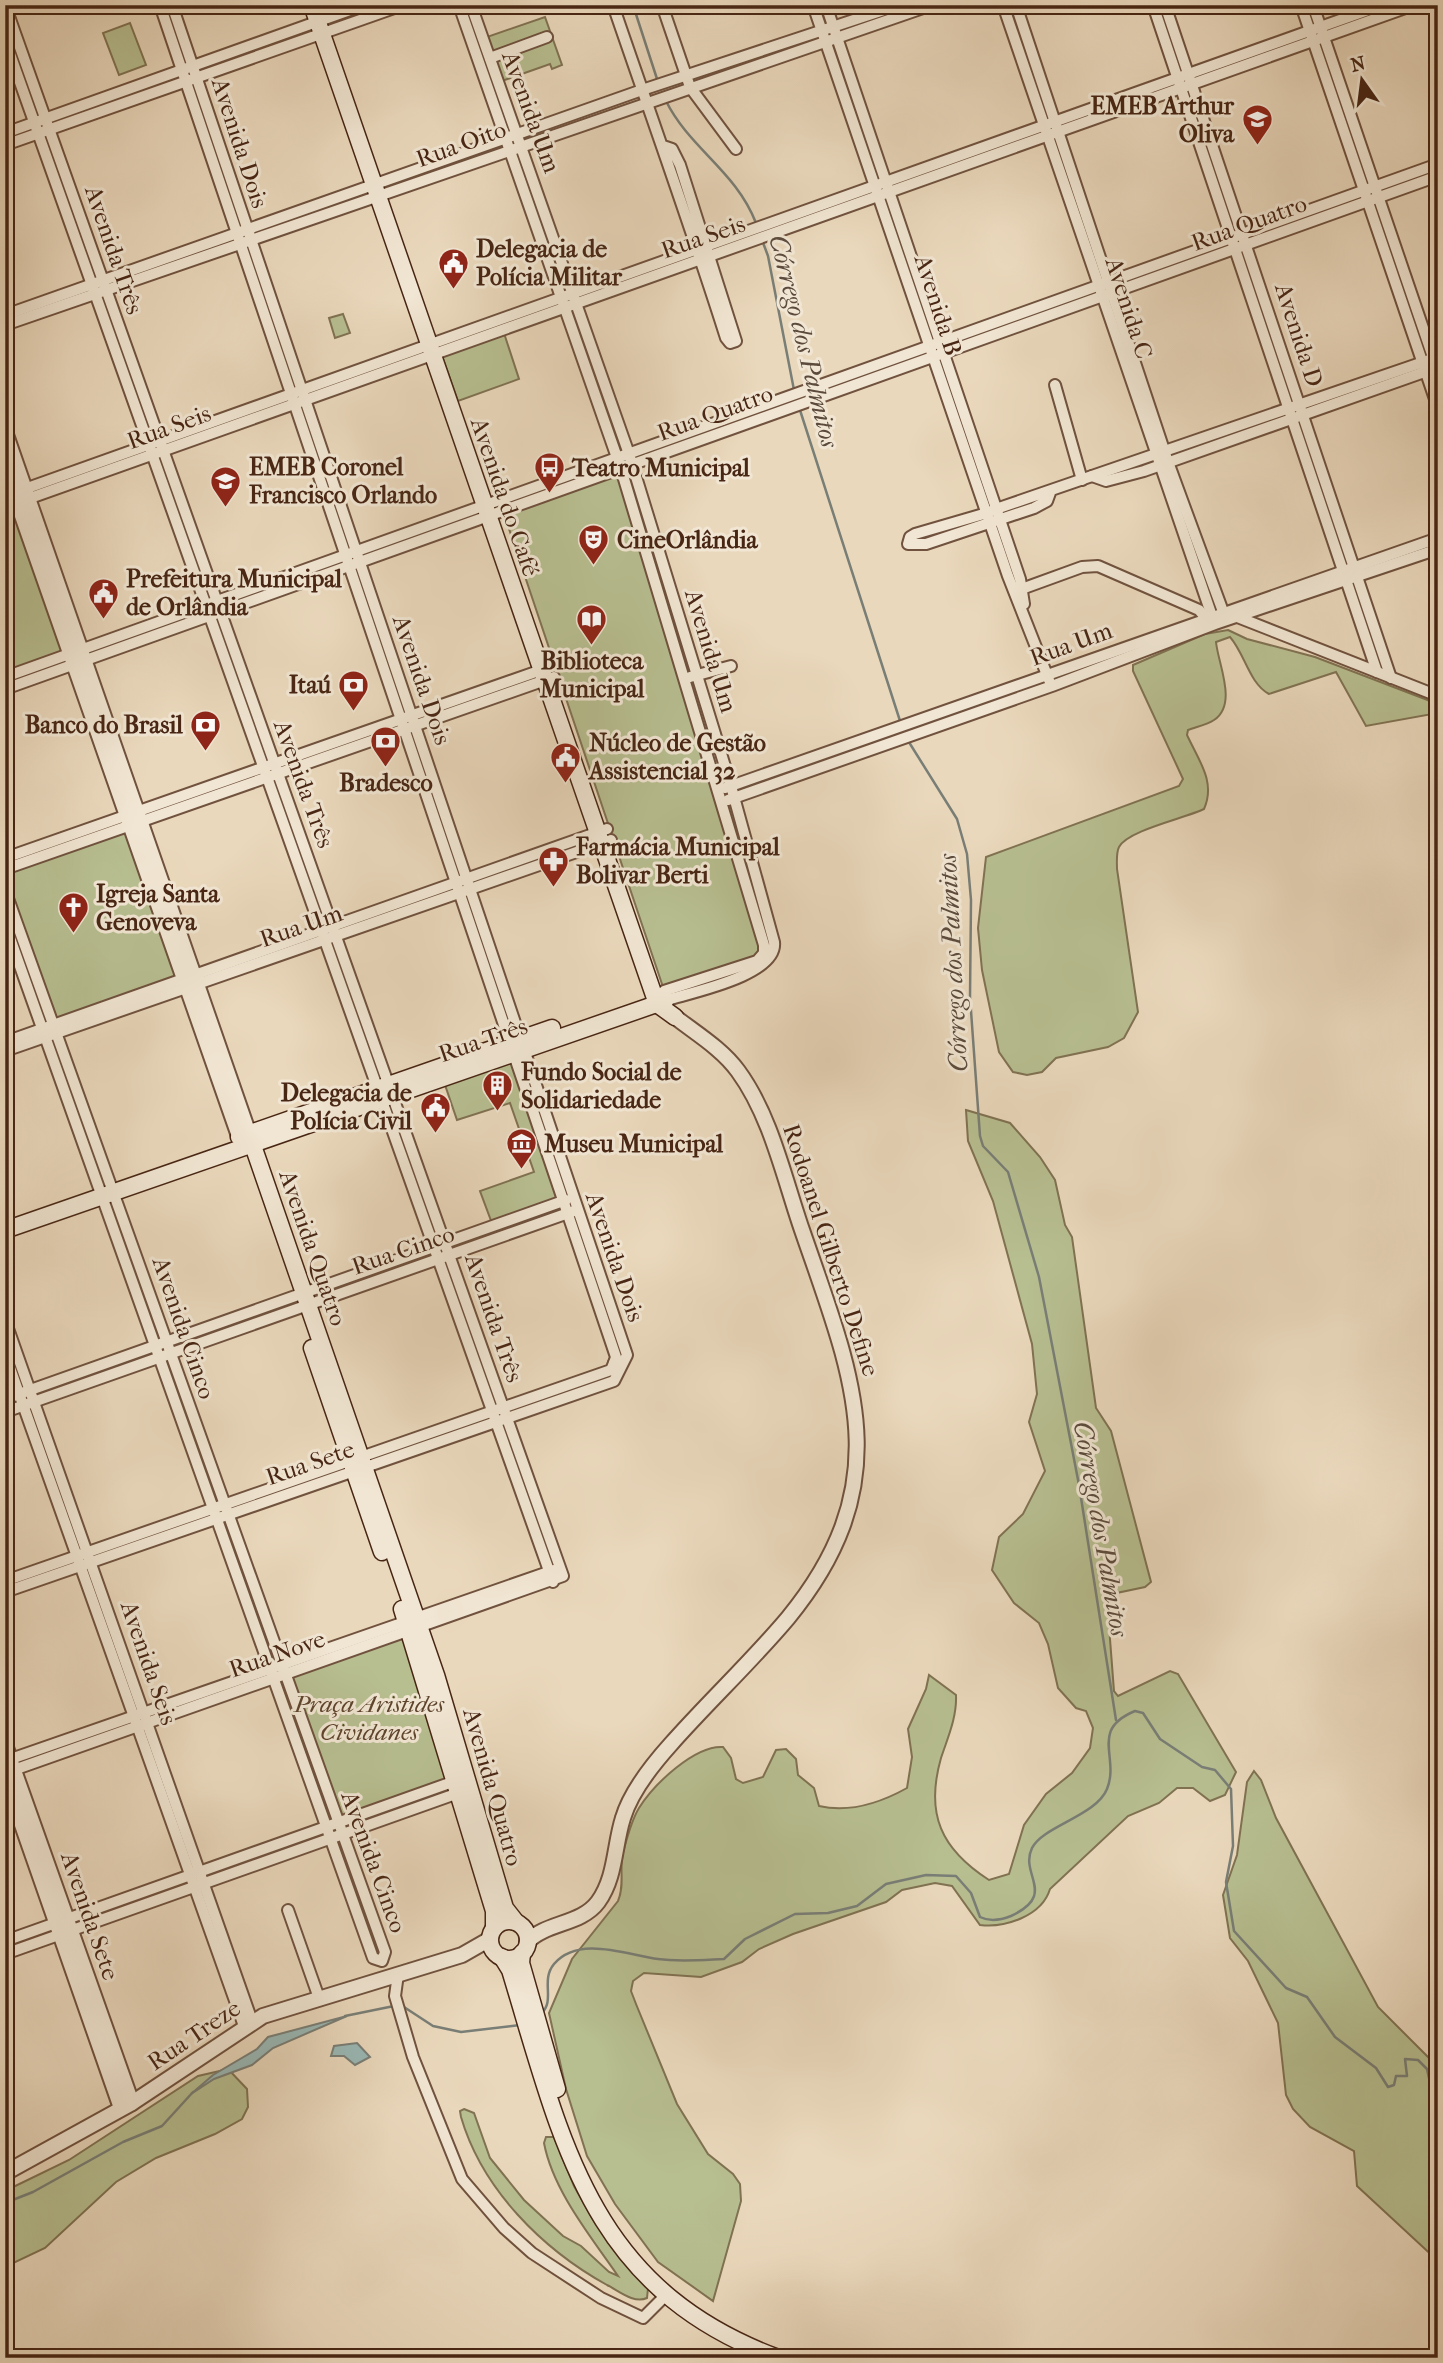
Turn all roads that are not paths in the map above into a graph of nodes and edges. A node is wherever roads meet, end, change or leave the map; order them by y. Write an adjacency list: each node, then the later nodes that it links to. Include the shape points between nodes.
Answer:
1 (5, 5): 33 (street, Avenida Três)
2 (160, 5): 29 (street, Avenida Dois)
3 (172, 5): 29 (street, Avenida Dois)
4 (312, 5): 23 (main road, Avenida do Café)
5 (364, 5): 23 (street)
6 (403, 5): 23 (street)
7 (459, 5): 37 (street, Avenida Um)
8 (471, 5): 28 (street, Avenida Um)
9 (613, 5): 32 (street)
10 (662, 5): 31 (street)
11 (813, 5): 24 (street, Avenida B)
12 (826, 5): 24 (street, Avenida B)
13 (900, 5): 24 (street, Rua Oito)
14 (932, 5): 24 (street, Rua Oito)
15 (1003, 5): 35 (street, Avenida C)
16 (1016, 5): 34 (street, Avenida C)
17 (1153, 5): 30 (street, Avenida D)
18 (1166, 5): 30 (street, Avenida D)
19 (1301, 5): 25 (street)
20 (1313, 5): 25 (street)
21 (1382, 5): 25 (street, Rua Seis)
22 (1414, 5): 25 (street, Rua Seis)
23 (324, 22): 29 (street); 42 (main road, Avenida do Café)
24 (830, 35): 31 (street, Rua Oito); 43 (street, Avenida B)
25 (1317, 36): 30 (street, Rua Seis); 44 (street)
26 (547, 37): 28 (street)
27 (5, 40): 33 (street, Avenida Três)
28 (490, 58): 37 (street, Avenida Um)
29 (189, 73): 33 (street); 46 (street, Avenida Dois)
30 (1185, 81): 34 (street, Rua Seis); 47 (street, Avenida D)
31 (689, 82): 32 (street, Rua Oito); 39 (street)
32 (650, 94): 37 (street, Rua Oito); 48 (street, via 663,146 672,149 677,158)
33 (42, 126): 36 (street); 38 (street); 50 (street, Avenida Três)
34 (1057, 127): 35 (street, Rua Seis); 45 (street, Avenida C)
35 (1045, 131): 43 (street, Rua Seis); 45 (street, Avenida C)
36 (5, 133)
37 (514, 142): 42 (street, Rua Oito); 52 (street, Avenida Um)
38 (5, 145)
39 (736, 149)
40 (1438, 164): 44 (street, Rua Quatro)
41 (1438, 176): 44 (street, Rua Quatro)
42 (381, 189): 46 (street, Rua Oito); 55 (main road, Avenida do Café)
43 (884, 190): 48 (street, Rua Seis); 56 (street, Avenida B)
44 (1371, 194): 47 (street, Rua Quatro); 57 (street)
45 (1087, 234): 49 (street, Avenida C)
46 (243, 235): 50 (street, Rua Oito); 59 (street, Avenida Dois)
47 (1240, 242): 49 (street, Rua Quatro); 51 (street, Rua Quatro); 61 (street, Avenida D)
48 (703, 253): 48 (street, via 727,340 736,341); 52 (street, Rua Seis)
49 (1104, 283): 51 (street, Avenida C); 56 (street, Rua Quatro)
50 (99, 287): 53 (street, Rua Oito); 54 (street, Rua Oito); 63 (street, Avenida Três)
51 (1108, 295): 56 (street, Rua Quatro); 64 (street, Avenida C)
52 (569, 299): 55 (street, Rua Seis); 65 (street, Avenida Um)
53 (5, 314)
54 (5, 325)
55 (435, 349): 59 (street, Rua Seis); 69 (main road, Avenida do Café)
56 (936, 350): 65 (street, Rua Quatro); 70 (street, Avenida B)
57 (1433, 365): 60 (street); 61 (street)
58 (1055, 385): 67 (street)
59 (298, 396): 63 (street, Rua Seis); 73 (street, Avenida Dois)
60 (1438, 408)
61 (1295, 412): 64 (street); 74 (street, Avenida D)
62 (5, 432): 68 (street, Avenida Quatro)
63 (156, 448): 68 (street, Rua Seis); 76 (street, Avenida Três)
64 (1162, 458): 67 (street, via 1114,480); 77 (street, Avenida C)
65 (625, 461): 69 (street, Rua Quatro); 82 (street, Avenida Um); 85 (street, Avenida Um)
66 (5, 467): 68 (street, Avenida Quatro)
67 (1087, 478): 70 (street, via 1051,490 1043,504)
68 (16, 498): 78 (street, Avenida Quatro)
69 (490, 510): 73 (street, Rua Quatro); 81 (main road, Avenida do Café)
70 (993, 517): 70 (street, via 915,534 908,544 926,544); 75 (street, Avenida B)
71 (1438, 538): 74 (street, Rua Um)
72 (1438, 549): 74 (street, Rua Um)
73 (353, 558): 76 (street, Rua Quatro); 89 (street, Avenida Dois)
74 (1351, 574): 77 (street, Rua Um); 80 (street, Avenida D); 84 (street, Avenida D)
75 (1018, 591): 77 (street, via 1082,567 1098,566); 86 (street, Avenida B)
76 (213, 609): 78 (street, Rua Quatro); 90 (street, Avenida Três)
77 (1220, 618): 80 (street); 86 (street, Rua Um)
78 (78, 657): 83 (street, Rua Quatro); 87 (street, Rua Quatro); 93 (street, Avenida Quatro)
79 (731, 666): 82 (street)
80 (1377, 672): 84 (street)
81 (547, 674): 89 (street); 94 (main road, Avenida do Café)
82 (697, 675): 85 (street); 91 (street, Avenida Um)
83 (5, 677)
84 (1391, 678): 88 (street)
85 (685, 679): 91 (street, Avenida Um)
86 (1050, 681): 91 (street, Rua Um, via 919,720); 92 (street, Rua Um, via 923,732)
87 (5, 689)
88 (1438, 696)
89 (408, 721): 90 (street); 97 (street, Avenida Dois)
90 (271, 771): 93 (street); 100 (street, Avenida Três)
91 (725, 788): 92 (street, Avenida Um)
92 (729, 800): 101 (street, Avenida Um)
93 (134, 819): 95 (street); 96 (street); 102 (street, Avenida Quatro)
94 (604, 836): 97 (street, Rua Um); 103 (main road, Avenida do Café)
95 (5, 858)
96 (5, 869)
97 (463, 884): 100 (street, Rua Um); 107 (street, Avenida Dois)
98 (5, 890): 105 (street, Avenida Cinco)
99 (5, 925): 105 (street, Avenida Cinco)
100 (328, 933): 102 (street, Rua Um); 109 (street, Avenida Três)
101 (769, 954): 103 (street, Rua Três, via 761,968)
102 (191, 981): 105 (street, Rua Um); 110 (street, Avenida Quatro)
103 (660, 998): 104 (main road, Rodoanel Gilberto Define); 107 (main road, Rua Três)
104 (675, 1017): 149 (street, Rodoanel Gilberto Define, via 738,1070 764,1120 849,1371 858,1419 856,1474 830,1559 812,1586 644,1780 624,1817 611,1876 600,1900 587,1913)
105 (49, 1030): 106 (street, Rua Um); 108 (street, Rua Um); 111 (street, Avenida Cinco)
106 (5, 1042)
107 (517, 1046): 109 (main road, Rua Três); 112 (street, Avenida Dois)
108 (5, 1051)
109 (385, 1092): 110 (main road, Rua Três); 116 (street, Avenida Três); 117 (street, Avenida Três)
110 (246, 1141): 111 (main road, Rua Três); 119 (main road, Avenida Quatro)
111 (106, 1190): 114 (main road, Rua Três); 115 (main road, Rua Três); 121 (street, Avenida Cinco)
112 (567, 1199): 113 (street, Avenida Dois); 116 (street, Rua Cinco)
113 (572, 1212): 118 (street, Rua Cinco); 123 (street, Avenida Dois)
114 (5, 1220)
115 (5, 1230)
116 (446, 1244): 117 (street, Rua Cinco); 118 (street, Avenida Três)
117 (433, 1248): 118 (street, Avenida Três); 119 (street, Rua Cinco)
118 (443, 1258): 119 (street, Rua Cinco); 127 (street, Avenida Três); 128 (street, Avenida Três)
119 (302, 1301): 121 (street, Rua Cinco); 129 (main road, Avenida Quatro)
120 (5, 1320): 124 (street, Avenida Seis)
121 (163, 1350): 124 (street, Rua Cinco); 130 (street, Avenida Cinco)
122 (5, 1354): 124 (street, Avenida Seis)
123 (618, 1365): 127 (street, Rua Sete, via 614,1381 584,1385)
124 (27, 1398): 125 (street, Rua Cinco); 126 (street, Rua Cinco); 131 (street, Avenida Seis)
125 (5, 1399)
126 (5, 1412)
127 (504, 1412): 128 (street, Rua Sete); 133 (street, Avenida Três)
128 (492, 1416): 129 (street, Rua Sete); 133 (street, Avenida Três)
129 (358, 1463): 130 (street, Rua Sete); 137 (main road, Avenida Quatro)
130 (221, 1511): 131 (street, Rua Sete); 132 (street, Avenida Cinco)
131 (85, 1559): 134 (street, Rua Sete); 140 (street, Avenida Seis)
132 (243, 1573): 138 (street, Avenida Cinco); 139 (street, Avenida Cinco)
133 (556, 1574): 137 (street, Rua Nove)
134 (23, 1580): 135 (street, Rua Sete); 136 (street, Rua Sete)
135 (5, 1581)
136 (5, 1592)
137 (413, 1624): 138 (street, Rua Nove); 142 (main road, Avenida Quatro)
138 (283, 1668): 139 (street, Rua Nove); 143 (street, Avenida Cinco)
139 (271, 1673): 140 (street, Rua Nove); 144 (street, Avenida Cinco)
140 (141, 1719): 141 (street, Rua Nove); 146 (street, Avenida Seis)
141 (8, 1764): 150 (street, Avenida Sete)
142 (463, 1785): 143 (street); 145 (main road, Avenida Quatro)
143 (340, 1830): 144 (street); 144 (street, Avenida Cinco, via 385,1952 382,1961 373,1958)
144 (328, 1833): 146 (street)
145 (482, 1850): 148 (main road, Avenida Quatro, via 505,1908); 152 (main road, Avenida Quatro)
146 (198, 1880): 150 (street); 158 (street, Avenida Seis)
147 (288, 1910): 157 (street)
148 (518, 1924): 149 (street, Rodoanel Gilberto Define); 152 (main road, via 503,1922); 153 (main road, Avenida Quatro)
149 (554, 1926): 153 (street, Rodoanel Gilberto Define)
150 (65, 1927): 151 (street); 154 (street); 159 (street, Avenida Sete)
151 (5, 1941)
152 (496, 1945): 153 (main road, via 514,1958); 155 (street, Rua Treze); 156 (main road, Avenida Quatro)
153 (525, 1948): 156 (main road, Avenida Quatro)
154 (5, 1954)
155 (398, 1974): 157 (street, Rua Treze); 161 (street, via 395,1996 416,2066 454,2165 478,2200 504,2228 566,2277 641,2318)
156 (520, 1983): 161 (main road, via 584,2188 611,2236)
157 (319, 1998): 158 (street, Rua Treze)
158 (248, 2024): 159 (street, Rua Treze)
159 (126, 2106): 160 (street, Rua Treze)
160 (5, 2173)
161 (666, 2295): 162 (main road, via 720,2333)
162 (778, 2358)

